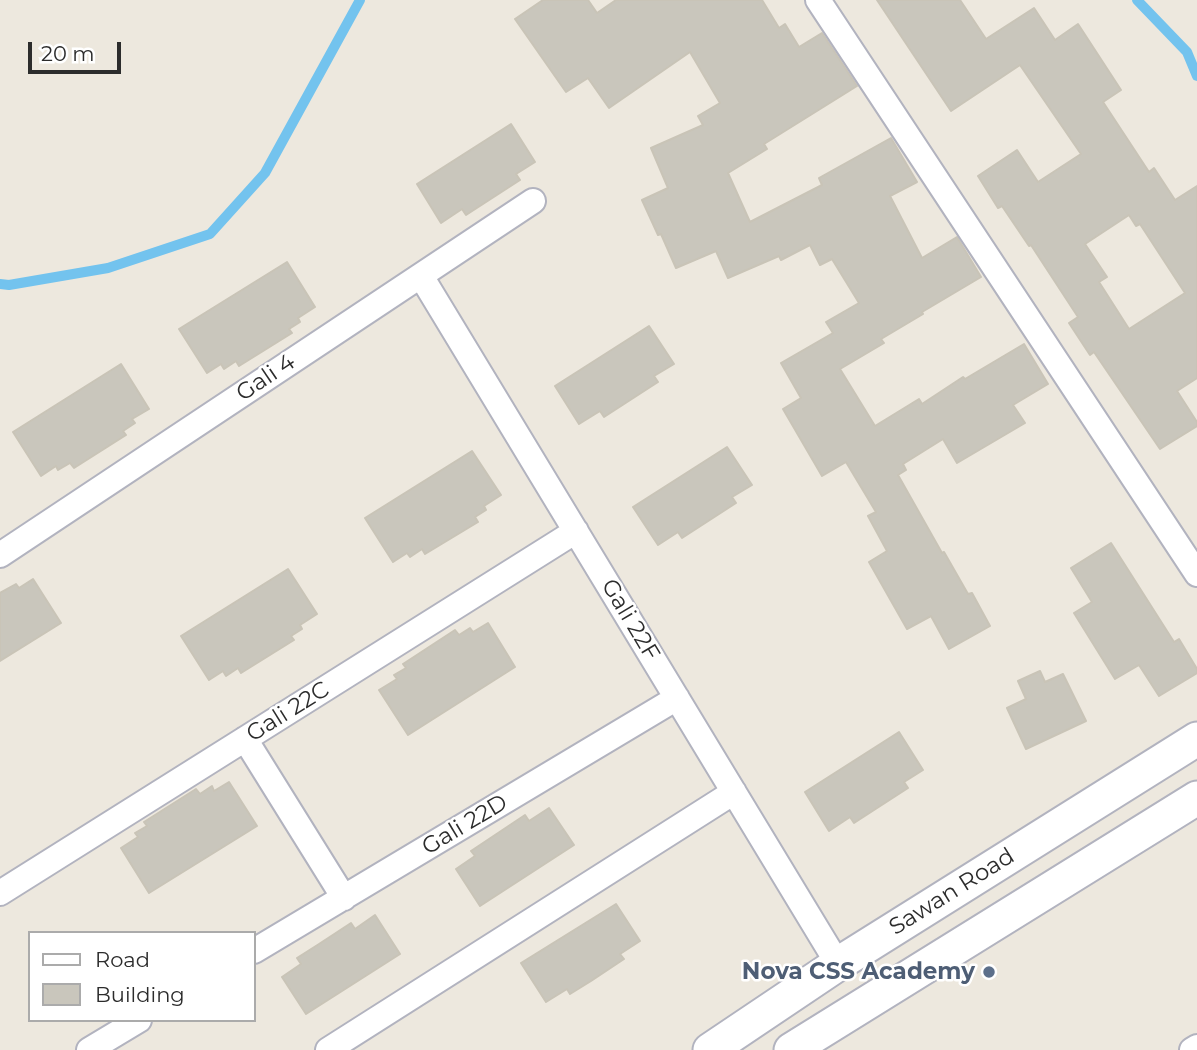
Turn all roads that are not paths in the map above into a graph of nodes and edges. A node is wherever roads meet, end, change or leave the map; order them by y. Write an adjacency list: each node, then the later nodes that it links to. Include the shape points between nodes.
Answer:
1 (818, 0): 6 (street)
2 (533, 201): 3 (street, Gali 4)
3 (421, 276): 4 (street, Gali 22F); 5 (street, Gali 4)
4 (576, 531): 7 (street, Gali 22F); 8 (street, Gali 22C)
5 (0, 555)
6 (1197, 574)
7 (677, 698): 10 (street, Gali 22F); 13 (street, Gali 22D)
8 (245, 739): 12 (street, Gali 22C); 13 (street)
9 (1197, 739): 15 (main road, Sawan Road)
10 (734, 792): 15 (street, Gali 22F); 19 (street)
11 (1197, 798): 21 (main road)
12 (0, 892)
13 (344, 898): 14 (street, Gali 22D)
14 (256, 950)
15 (838, 964): 20 (main road, Sawan Road)
16 (136, 1022): 18 (street)
17 (1197, 1047): 22 (street)
18 (89, 1050)
19 (328, 1050)
20 (710, 1050)
21 (791, 1050)
22 (1192, 1050)

